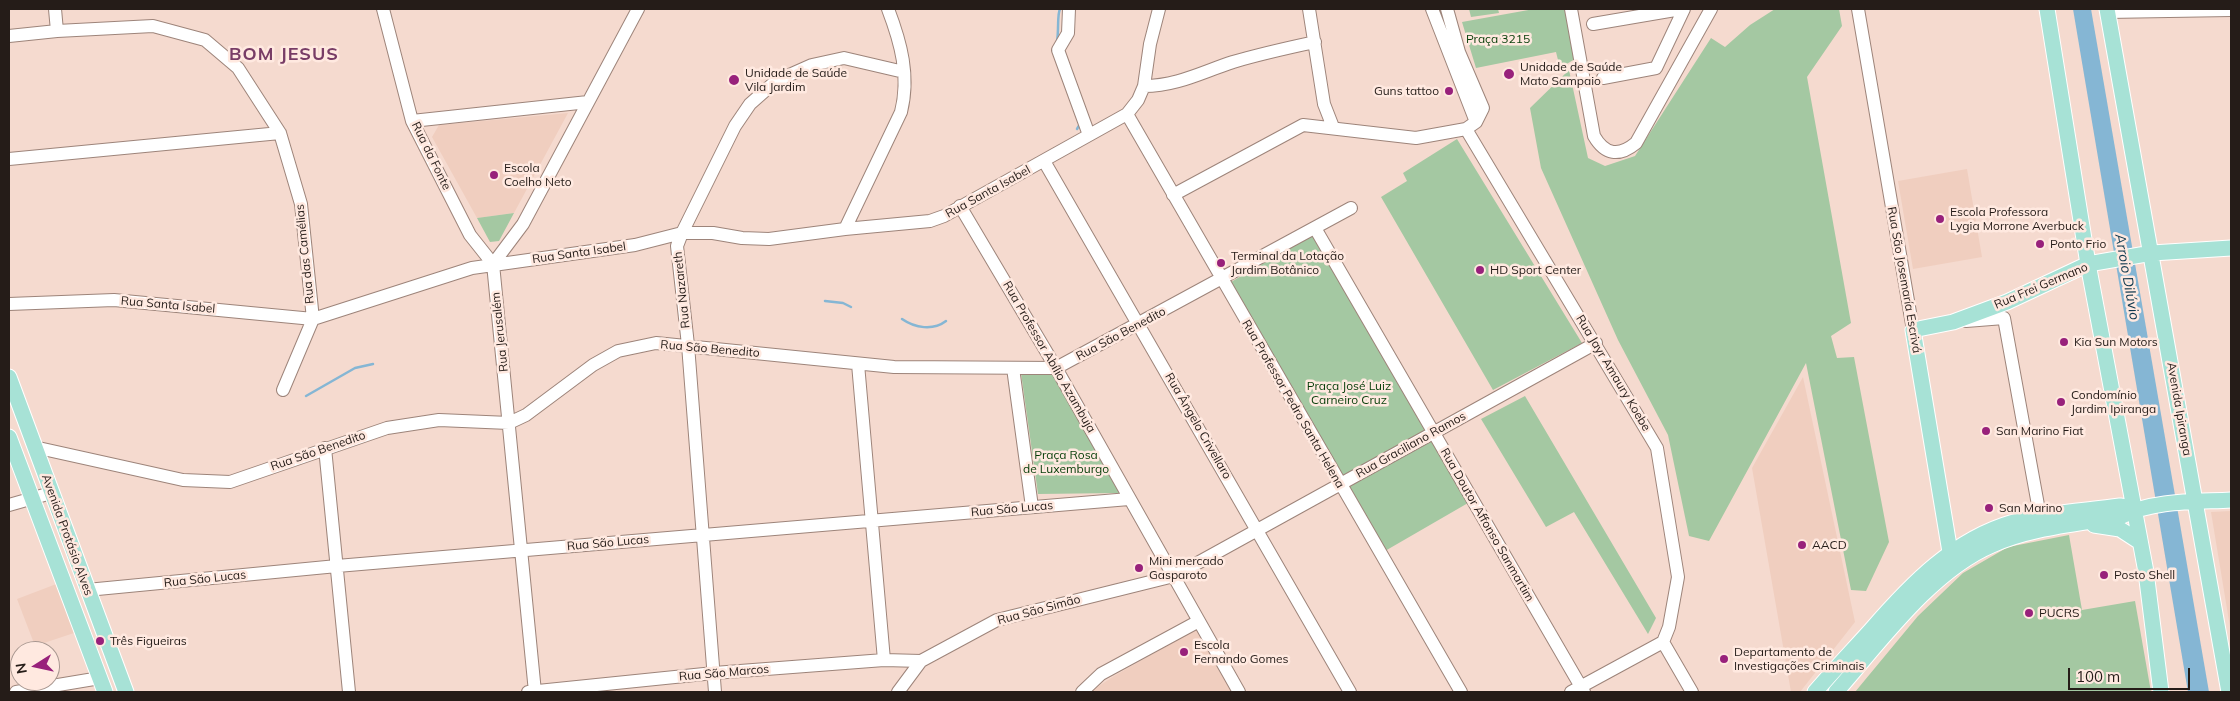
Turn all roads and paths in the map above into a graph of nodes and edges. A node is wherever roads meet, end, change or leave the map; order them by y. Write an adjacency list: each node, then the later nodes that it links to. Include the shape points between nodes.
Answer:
1 (55, 9): 18 (street)
2 (383, 9): 26 (street, Rua da Fonte)
3 (638, 9): 24 (street)
4 (888, 9): 21 (street, via 902,52)
5 (1069, 9): 30 (street, via 1068,33 1058,50)
6 (1159, 9): 23 (street)
7 (1432, 9): 27 (street, Rua Jayr Amaury Koebe)
8 (1447, 9): 27 (street, via 1459,52 1483,108)
9 (1571, 9): 11 (street, via 1594,136 1600,146 1613,153 1626,151 1636,143)
10 (1683, 9): 17 (street); 22 (street, via 1656,68)
11 (1711, 9)
12 (1858, 9): 48 (street, Rua São Josemaría Escrivá)
13 (2047, 9): 42 (main road)
14 (1308, 10): 20 (street)
15 (2107, 10): 16 (street); 40 (main road, Avenida Ipiranga)
16 (2231, 10)
17 (1593, 24)
18 (57, 31): 19 (street, Rua das Camélias); 29 (street, Rua das Camélias, via 153,26 205,40 238,68)
19 (9, 36)
20 (1315, 42): 23 (street, via 1232,63 1188,80); 28 (street, via 1324,104)
21 (904, 72): 37 (street, via 906,94 901,112); 38 (street, Rua Nazareth, via 844,58 812,65 776,82 750,104 735,126)
22 (1603, 78)
23 (1144, 86): 25 (street)
24 (588, 102): 26 (street); 41 (street, via 523,224)
25 (1127, 114): 30 (street, Rua Santa Isabel); 33 (street, Rua Professor Pedro Santa Helena)
26 (412, 121): 41 (street, Rua da Fonte, via 470,235)
27 (1471, 125): 28 (street, via 1416,138); 49 (street, Rua Jayr Amaury Koebe)
28 (1333, 127): 33 (street, via 1303,125)
29 (280, 133): 31 (street); 45 (street, Rua das Camélias, via 301,204)
30 (1089, 135): 32 (street, Rua Santa Isabel)
31 (9, 160)
32 (1044, 160): 34 (street, Rua Santa Isabel); 47 (street, Rua Ângelo Crivellaro)
33 (1173, 195): 43 (street, Rua Professor Pedro Santa Helena)
34 (960, 206): 37 (street, Rua Santa Isabel, via 930,221); 53 (street, Rua Professor Abílio Azambuja)
35 (1351, 208): 36 (street, Rua São Benedito)
36 (1315, 228): 43 (street, Rua São Benedito); 57 (street, Rua Doutor Affonso Sanmartim)
37 (845, 229): 38 (street, Rua Santa Isabel, via 769,239)
38 (682, 233): 41 (street, Rua Santa Isabel, via 636,246); 50 (street, Rua Nazareth, via 677,246)
39 (2231, 248): 40 (main road, Rua Frei Germano)
40 (2146, 254): 42 (main road, Rua Frei Germano); 66 (main road, Avenida Ipiranga)
41 (494, 264): 45 (street, Rua Santa Isabel, via 472,268); 56 (street, Rua Jerusalém)
42 (2088, 264): 46 (main road, Rua Frei Germano, via 2007,302); 69 (main road)
43 (1221, 279): 47 (street, Rua São Benedito); 61 (street, Rua Professor Pedro Santa Helena)
44 (9, 304): 45 (street, Rua Santa Isabel, via 114,300)
45 (312, 319): 55 (street, Rua das Camélias)
46 (1953, 322): 48 (main road, Rua Frei Germano); 70 (street, via 2004,318)
47 (1139, 324): 53 (street, Rua São Benedito); 73 (street, Rua Ângelo Crivellaro)
48 (1913, 330): 77 (main road, Rua São Josemaría Escrivá)
49 (1596, 343): 57 (street, Rua Graciliano Ramos); 82 (street, Rua Jayr Amaury Koebe, via 1657,448 1678,577)
50 (688, 345): 51 (street, Rua São Benedito); 56 (street, Rua São Benedito, via 656,343 618,351); 74 (street, Rua Nazareth)
51 (858, 364): 52 (street, Rua São Benedito); 71 (street)
52 (1013, 368): 53 (street, Rua São Benedito); 68 (street)
53 (1056, 368): 64 (street, Rua Professor Abílio Azambuja)
54 (9, 377): 59 (main road, Avenida Protásio Alves)
55 (282, 390)
56 (509, 423): 60 (street, Rua São Benedito, via 439,420 387,428); 76 (street, Rua Jerusalém)
57 (1433, 433): 61 (street, Rua Graciliano Ramos); 87 (street, Rua Doutor Affonso Sanmartim)
58 (9, 437): 63 (main road, Avenida Protásio Alves)
59 (34, 447): 60 (street, Rua São Benedito, via 183,480 230,482); 62 (main road, Avenida Protásio Alves)
60 (325, 448): 78 (street)
61 (1340, 484): 73 (street, Rua Graciliano Ramos); 97 (street, Rua Professor Pedro Santa Helena)
62 (51, 493): 63 (street); 80 (main road, Avenida Protásio Alves)
63 (32, 498): 67 (street); 86 (main road, Avenida Protásio Alves)
64 (1130, 499): 68 (street, Rua São Lucas); 79 (street, Rua Professor Abílio Azambuja)
65 (2231, 500): 66 (main road)
66 (2188, 503): 69 (main road); 102 (main road, Avenida Ipiranga)
67 (9, 505)
68 (1032, 508): 71 (street, Rua São Lucas)
69 (2140, 508): 70 (main road, via 2120,506); 72 (main road, via 2122,516); 75 (main road)
70 (2040, 516): 77 (main road, via 1989,532)
71 (872, 521): 74 (street, Rua São Lucas); 83 (street)
72 (2080, 523): 75 (main road, via 2120,529); 77 (main road, via 2015,536)
73 (1258, 530): 79 (street, Rua Graciliano Ramos); 96 (street, Rua Ângelo Crivellaro)
74 (703, 535): 76 (street, Rua São Lucas); 85 (street, Rua Nazareth)
75 (2140, 542): 101 (main road)
76 (521, 550): 78 (street, Rua São Lucas); 91 (street, Rua Jerusalém)
77 (1952, 559): 99 (main road, via 1908,589); 100 (main road)
78 (337, 566): 80 (street, Rua São Lucas); 90 (street)
79 (1174, 576): 81 (street, Rua Professor Abílio Azambuja); 84 (street, Rua São Simão, via 997,620)
80 (87, 590): 89 (main road, Avenida Protásio Alves)
81 (1199, 621): 94 (street, via 1101,674); 95 (street, Rua Professor Abílio Azambuja)
82 (1663, 642): 87 (street); 98 (street)
83 (884, 660): 84 (street, Rua São Marcos); 85 (street, Rua São Marcos)
84 (921, 660): 93 (street, Rua São Simão)
85 (714, 673): 91 (street, Rua São Marcos); 92 (street, Rua Nazareth)
86 (103, 685): 88 (street)
87 (1578, 691)
88 (16, 692)
89 (126, 692)
90 (349, 692)
91 (532, 692)
92 (715, 692)
93 (898, 692)
94 (1082, 692)
95 (1239, 692)
96 (1350, 692)
97 (1461, 692)
98 (1692, 692)
99 (1815, 692)
100 (1836, 692)
101 (2162, 692)
102 (2229, 692)

